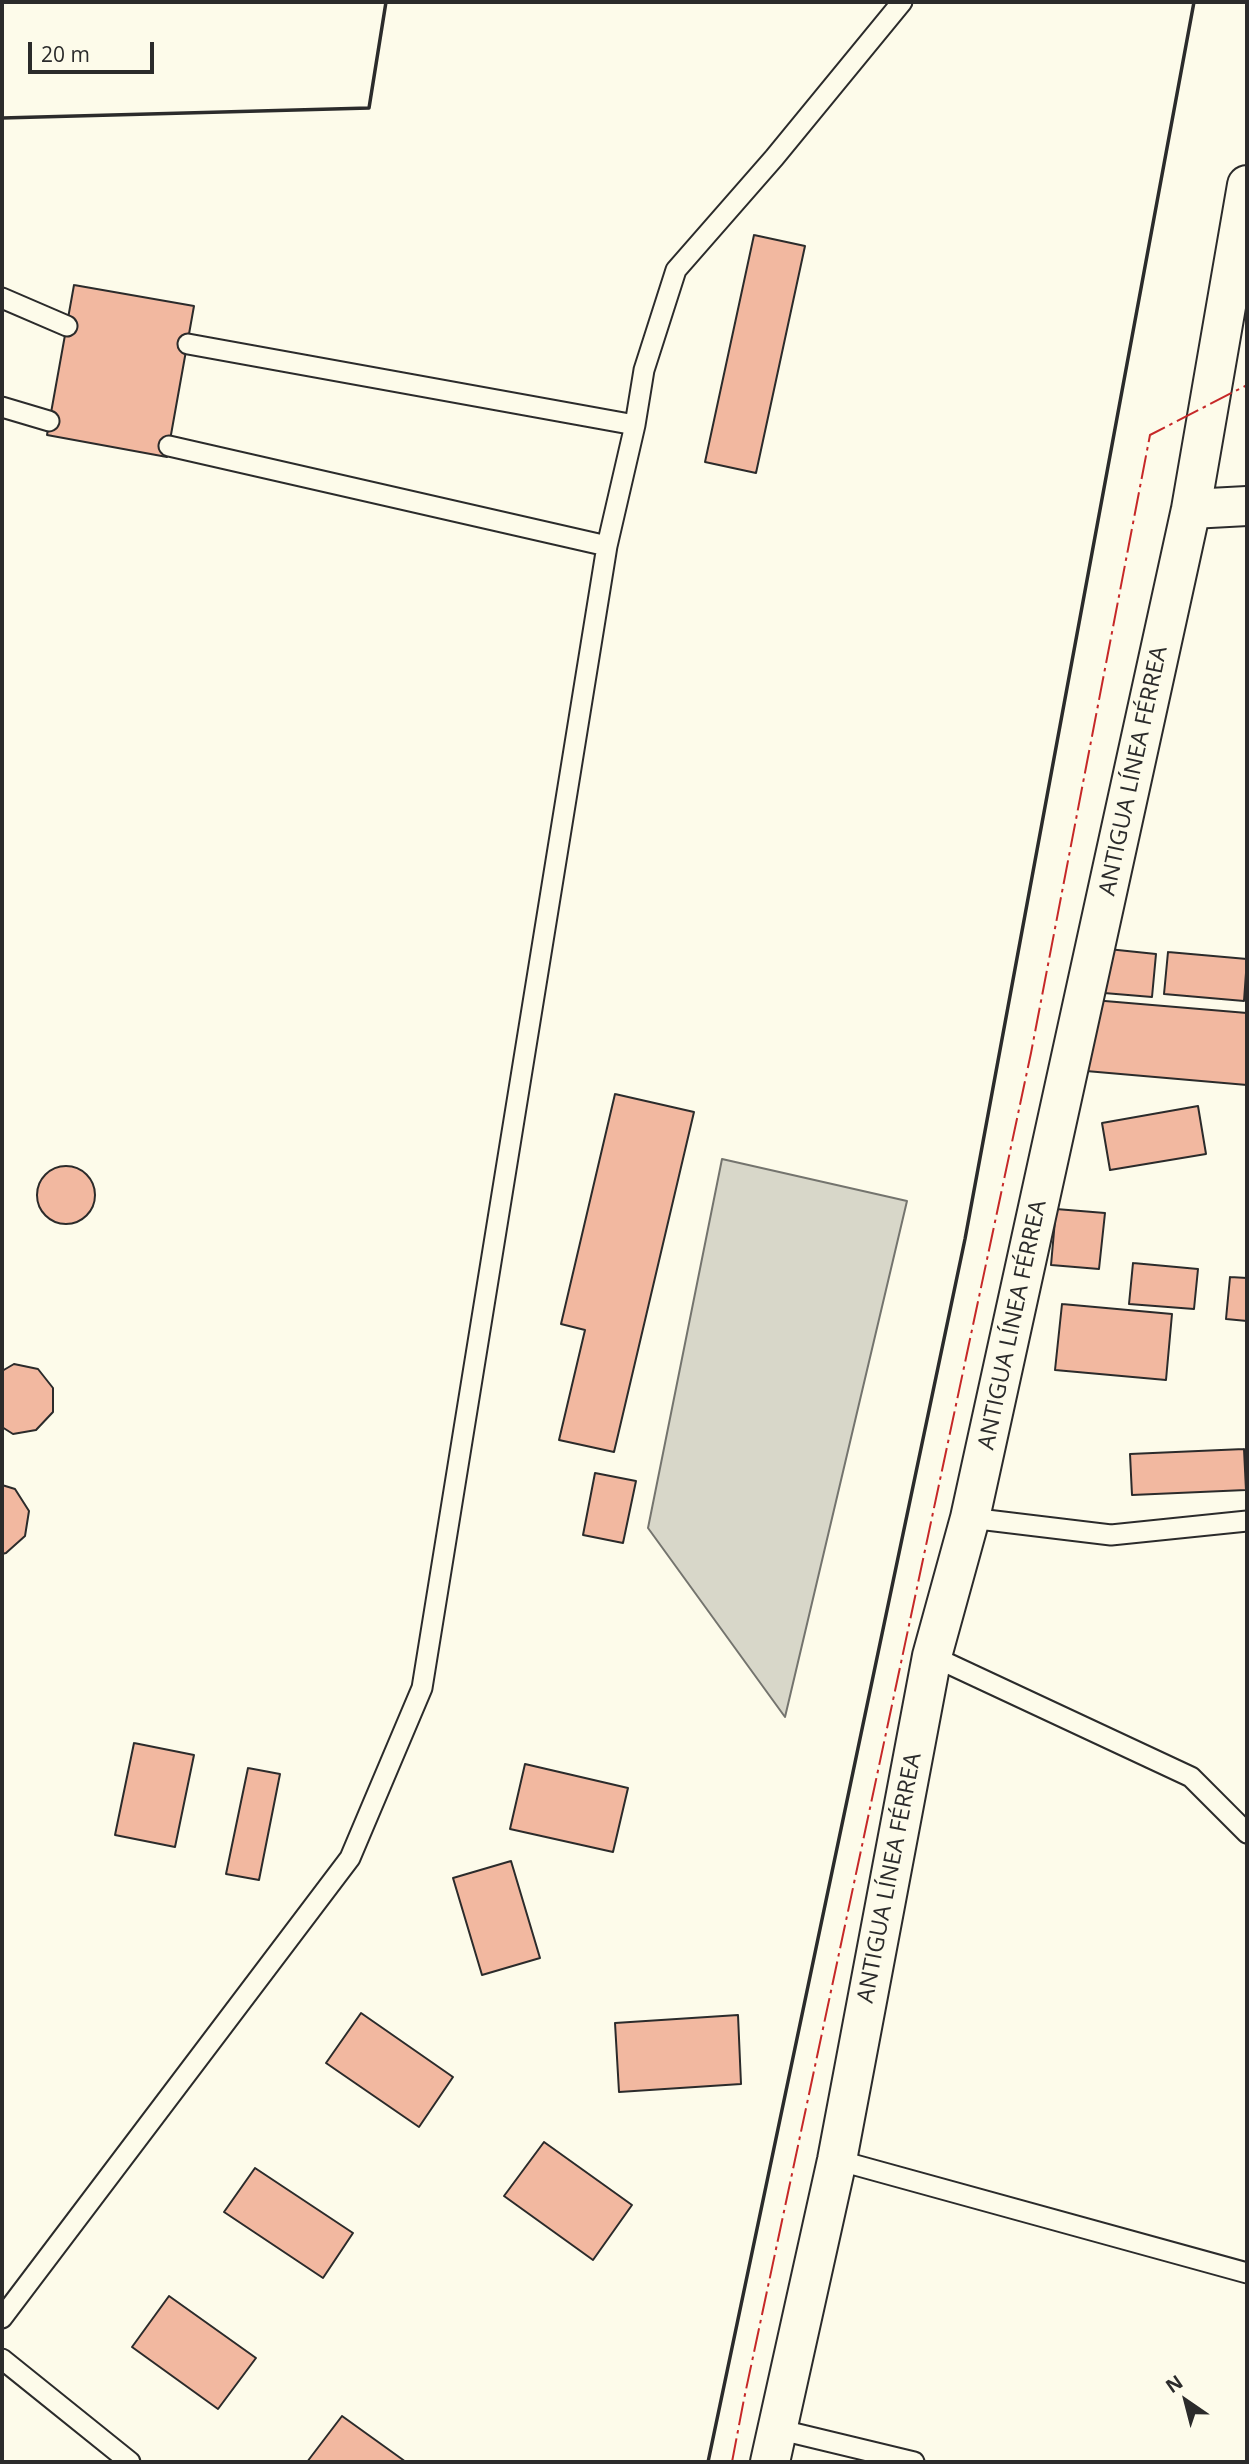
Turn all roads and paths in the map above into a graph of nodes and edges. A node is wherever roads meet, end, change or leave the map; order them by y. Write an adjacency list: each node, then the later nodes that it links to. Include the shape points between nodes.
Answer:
1 (902, 2): 8 (lane, via 676,270 644,370)
2 (1247, 185): 11 (street, ANTIGUA LÍNEA FÉRREA)
3 (2, 298): 4 (lane)
4 (67, 326)
5 (188, 344): 8 (lane)
6 (2, 407): 7 (lane)
7 (49, 421)
8 (635, 425): 12 (lane)
9 (169, 446): 12 (lane)
10 (1247, 506): 11 (street)
11 (1191, 509): 13 (street, ANTIGUA LÍNEA FÉRREA)
12 (607, 546): 19 (lane, via 422,1688 350,1858)
13 (970, 1518): 14 (lane, via 1111,1535); 15 (street, ANTIGUA LÍNEA FÉRREA)
14 (1247, 1521)
15 (932, 1656): 16 (lane, via 1191,1777); 17 (street, ANTIGUA LÍNEA FÉRREA)
16 (1247, 1833)
17 (836, 2160): 18 (lane); 21 (street, ANTIGUA LÍNEA FÉRREA)
18 (1247, 2273)
19 (2, 2318)
20 (2, 2359): 22 (lane)
21 (774, 2446): 23 (lane)
22 (130, 2462)
23 (914, 2462)

